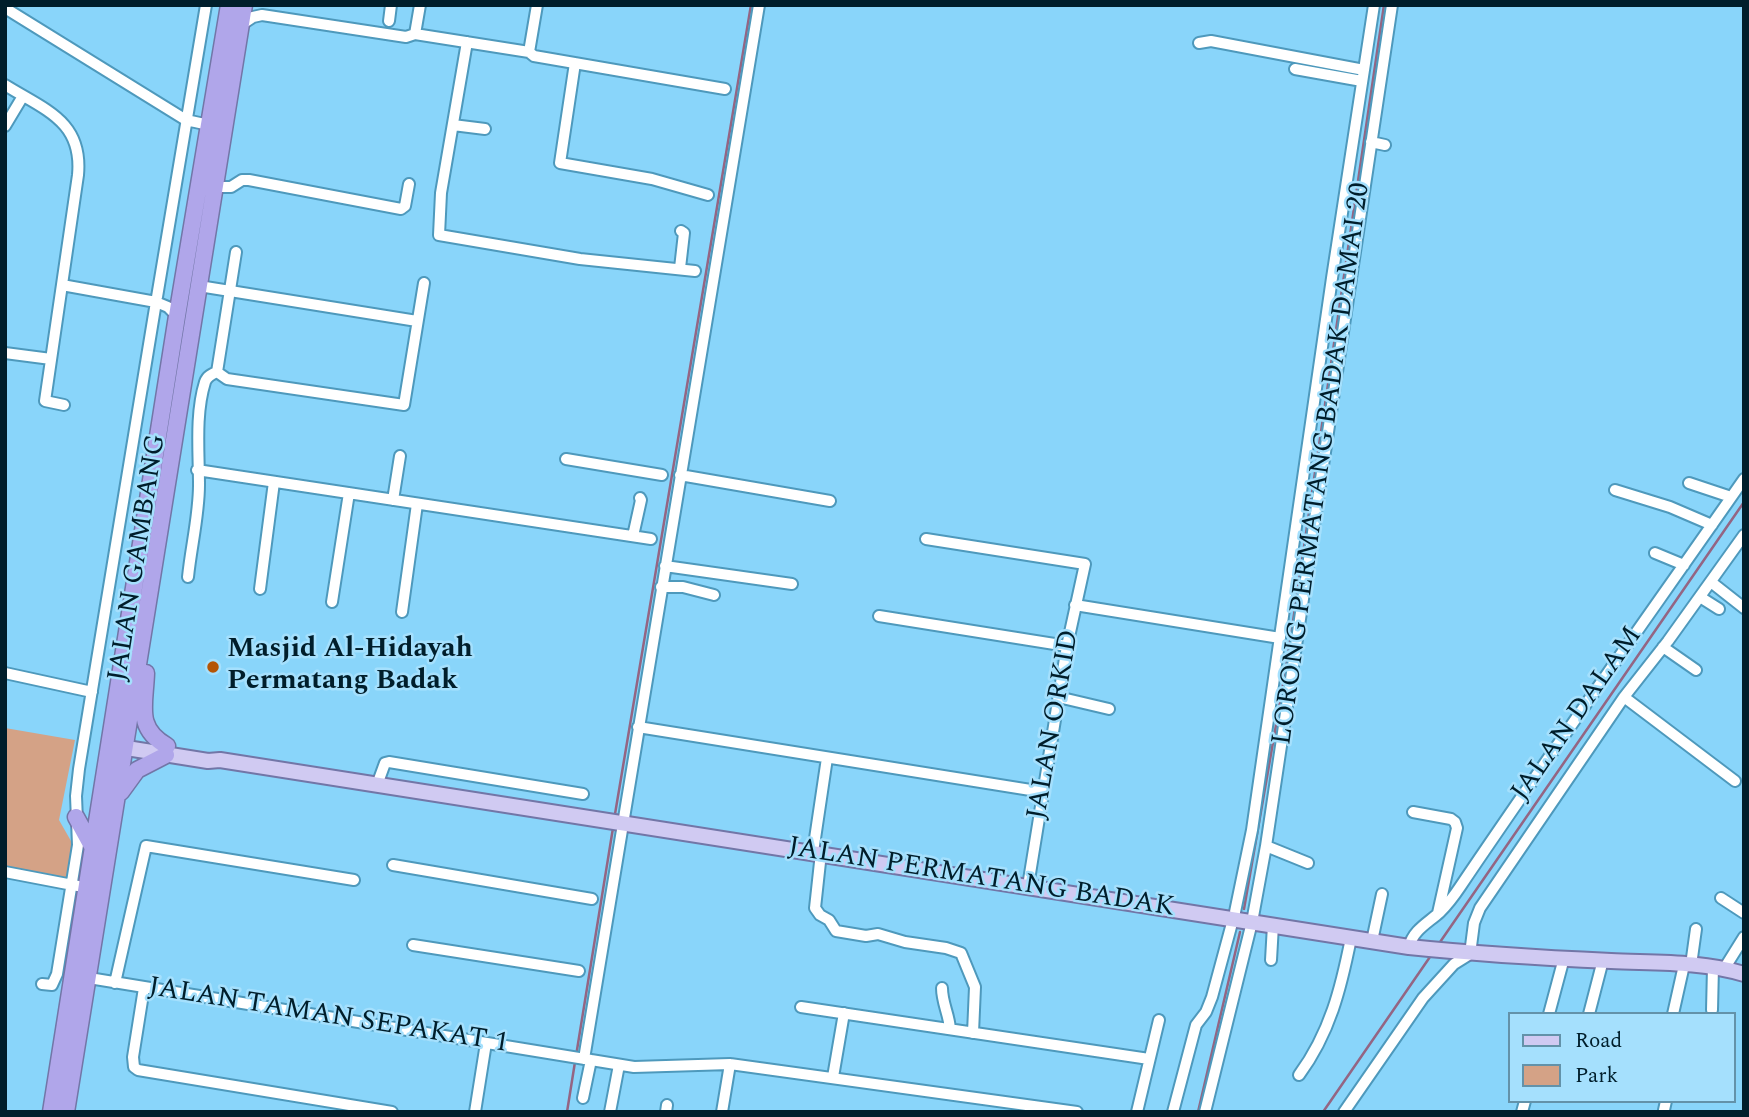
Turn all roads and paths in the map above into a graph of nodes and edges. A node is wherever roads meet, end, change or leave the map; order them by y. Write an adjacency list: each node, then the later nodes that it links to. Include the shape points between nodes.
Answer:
1 (206, 5): 25 (street)
2 (229, 5): 26 (highway, JALAN GAMBANG)
3 (244, 5): 14 (highway, JALAN GAMBANG)
4 (250, 5): 12 (street)
5 (391, 5): 13 (street)
6 (420, 5): 15 (street)
7 (537, 5): 18 (street)
8 (759, 5): 57 (street)
9 (1374, 5): 21 (street)
10 (1392, 5): 30 (street, LORONG PERMATANG BADAK DAMAI 20)
11 (5, 8): 25 (street)
12 (270, 12): 14 (street); 15 (street, via 406,37)
13 (389, 21)
14 (241, 25): 33 (highway, JALAN GAMBANG)
15 (415, 34): 16 (street)
16 (467, 42): 18 (street); 27 (street)
17 (1199, 43): 21 (street, via 1211,41)
18 (530, 52): 19 (street)
19 (575, 62): 23 (street); 34 (street, via 560,163 652,179)
20 (1295, 69): 21 (street)
21 (1363, 76): 90 (street)
22 (5, 85): 24 (street)
23 (725, 89)
24 (23, 96): 28 (street); 40 (street, via 67,127 78,149)
25 (186, 120): 26 (street); 44 (street)
26 (209, 125): 43 (highway, JALAN GAMBANG)
27 (453, 125): 29 (street); 37 (street, via 441,193 437,231 441,237 580,259)
28 (5, 126)
29 (485, 129)
30 (1371, 142): 31 (street); 111 (street, LORONG PERMATANG BADAK DAMAI 20)
31 (1385, 145)
32 (409, 184): 33 (street, via 401,209 249,180)
33 (215, 187): 41 (highway, JALAN GAMBANG)
34 (708, 195)
35 (681, 230): 37 (street)
36 (236, 253): 42 (street)
37 (680, 268): 38 (street)
38 (695, 271)
39 (424, 283): 46 (street)
40 (62, 285): 44 (street); 48 (street)
41 (199, 286): 42 (street); 50 (highway, JALAN GAMBANG)
42 (230, 291): 46 (street); 49 (street)
43 (181, 293): 44 (street); 45 (highway, JALAN GAMBANG)
44 (157, 300): 45 (street); 95 (street)
45 (177, 316): 100 (highway, JALAN GAMBANG)
46 (417, 321): 49 (street, via 404,405 227,379)
47 (5, 353): 48 (street)
48 (51, 359): 52 (street, via 45,401)
49 (217, 372): 51 (street, via 205,382)
50 (180, 398): 51 (street); 83 (highway, JALAN GAMBANG)
51 (202, 403): 55 (street)
52 (64, 405)
53 (400, 456): 65 (street)
54 (566, 459): 56 (street)
55 (197, 470): 59 (street); 76 (street)
56 (662, 475)
57 (680, 475): 66 (street); 75 (street)
58 (1744, 479): 63 (street, JALAN DALAM)
59 (274, 482): 62 (street); 80 (street)
60 (1689, 483): 63 (street)
61 (1615, 490): 68 (street)
62 (349, 493): 65 (street); 84 (street)
63 (1731, 497): 68 (street, JALAN DALAM)
64 (640, 498): 70 (street)
65 (393, 500): 67 (street)
66 (830, 501)
67 (417, 504): 70 (street); 88 (street)
68 (1712, 525): 74 (street, JALAN DALAM)
69 (1744, 534): 77 (street)
70 (633, 536): 71 (street)
71 (651, 539)
72 (926, 540): 85 (street, JALAN ORKID, via 1085,564)
73 (1654, 553): 74 (street)
74 (1685, 565): 123 (street, JALAN DALAM)
75 (665, 566): 78 (street); 79 (street)
76 (188, 576)
77 (1711, 582): 82 (street); 86 (street)
78 (792, 584)
79 (661, 587): 81 (street); 99 (street)
80 (260, 589)
81 (714, 595)
82 (1700, 597): 87 (street); 92 (street, via 1686,625)
83 (149, 600): 100 (highway, JALAN GAMBANG); 101 (highway, via 145,716 148,732)
84 (332, 602)
85 (1075, 605): 90 (street); 91 (street, JALAN ORKID)
86 (1744, 608)
87 (1720, 609)
88 (402, 612)
89 (879, 617): 91 (street)
90 (1280, 638): 125 (street, via 1252,830)
91 (1067, 646): 96 (street, JALAN ORKID)
92 (1663, 647): 93 (street); 97 (street)
93 (1696, 670)
94 (5, 673): 95 (street)
95 (92, 692): 109 (street)
96 (1058, 697): 98 (street); 105 (street, JALAN ORKID)
97 (1624, 697): 103 (street); 134 (street, via 1480,908)
98 (1109, 709)
99 (638, 727): 102 (street); 110 (street)
100 (118, 742): 101 (main road, JALAN PERMATANG BADAK); 107 (highway, JALAN GAMBANG); 112 (highway, JALAN GAMBANG)
101 (166, 750): 104 (main road, JALAN PERMATANG BADAK, via 208,761); 107 (highway, via 137,769)
102 (827, 758): 105 (street); 113 (street)
103 (1735, 781)
104 (377, 785): 106 (street, via 382,767 389,762); 110 (main road, JALAN PERMATANG BADAK)
105 (1043, 792): 118 (street, JALAN ORKID)
106 (583, 794)
107 (118, 797): 142 (highway, JALAN GAMBANG)
108 (1413, 813): 123 (street, via 1451,819 1457,828)
109 (76, 817): 112 (highway); 119 (street)
110 (623, 823): 113 (main road, JALAN PERMATANG BADAK); 157 (street)
111 (1266, 846): 114 (street); 126 (street, LORONG PERMATANG BADAK DAMAI 20)
112 (93, 848): 119 (highway, JALAN GAMBANG)
113 (817, 852): 118 (main road, JALAN PERMATANG BADAK); 155 (street, via 815,908 836,931 878,934 961,953 975,987)
114 (1308, 863)
115 (393, 865): 122 (street)
116 (5, 872): 119 (street)
117 (354, 880): 143 (street, via 146,846)
118 (1028, 886): 125 (main road, JALAN PERMATANG BADAK)
119 (80, 887): 144 (street, via 57,974 52,985); 167 (highway, JALAN GAMBANG)
120 (1382, 894): 131 (street)
121 (1721, 898): 124 (street)
122 (592, 900)
123 (1438, 913): 133 (street, JALAN DALAM, via 1414,934)
124 (1744, 913)
125 (1233, 919): 126 (main road, JALAN PERMATANG BADAK); 176 (street, via 1212,997 1196,1025)
126 (1251, 922): 127 (main road, JALAN PERMATANG BADAK); 177 (street, LORONG PERMATANG BADAK DAMAI 20)
127 (1273, 925): 130 (main road, JALAN PERMATANG BADAK); 136 (street)
128 (1696, 929): 138 (street)
129 (1744, 937): 139 (street)
130 (1351, 938): 131 (main road, JALAN PERMATANG BADAK); 161 (street, via 1337,999 1319,1047)
131 (1372, 941): 133 (main road, JALAN PERMATANG BADAK)
132 (413, 945): 140 (street)
133 (1413, 947): 134 (main road, JALAN PERMATANG BADAK)
134 (1470, 954): 135 (main road, JALAN PERMATANG BADAK); 178 (street, via 1444,973 1423,998)
135 (1564, 958): 137 (main road, JALAN PERMATANG BADAK); 149 (street)
136 (1271, 960)
137 (1603, 960): 138 (main road, JALAN PERMATANG BADAK); 150 (street)
138 (1688, 965): 139 (main road, JALAN PERMATANG BADAK); 151 (street)
139 (1718, 968): 141 (main road, JALAN PERMATANG BADAK); 148 (street)
140 (579, 971)
141 (1744, 974)
142 (89, 978): 143 (street, JALAN TAMAN SEPAKAT 1); 168 (highway, JALAN GAMBANG)
143 (116, 983): 145 (street, JALAN TAMAN SEPAKAT 1)
144 (42, 984)
145 (144, 988): 156 (street, JALAN TAMAN SEPAKAT 1); 169 (street, via 133,1057 138,1070)
146 (942, 988): 154 (street)
147 (801, 1007): 152 (street)
148 (1712, 1010)
149 (1550, 1012)
150 (1590, 1012)
151 (1674, 1012)
152 (844, 1013): 154 (street); 162 (street)
153 (1159, 1020): 158 (street)
154 (950, 1029): 155 (street)
155 (973, 1032): 158 (street)
156 (486, 1043): 157 (street, JALAN TAMAN SEPAKAT 1); 170 (street)
157 (585, 1059): 160 (street); 163 (street)
158 (1149, 1059): 175 (street)
159 (730, 1063): 160 (street); 162 (street); 172 (street)
160 (619, 1065): 171 (street)
161 (1299, 1075)
162 (834, 1077): 164 (street)
163 (583, 1098)
164 (989, 1100): 165 (street); 173 (street)
165 (1022, 1108): 166 (street)
166 (1055, 1110): 174 (street)
167 (51, 1112)
168 (66, 1112)
169 (392, 1112)
170 (475, 1112)
171 (610, 1112)
172 (722, 1112)
173 (987, 1112)
174 (1077, 1112)
175 (1137, 1112)
176 (1173, 1112)
177 (1205, 1112)
178 (1344, 1112)

